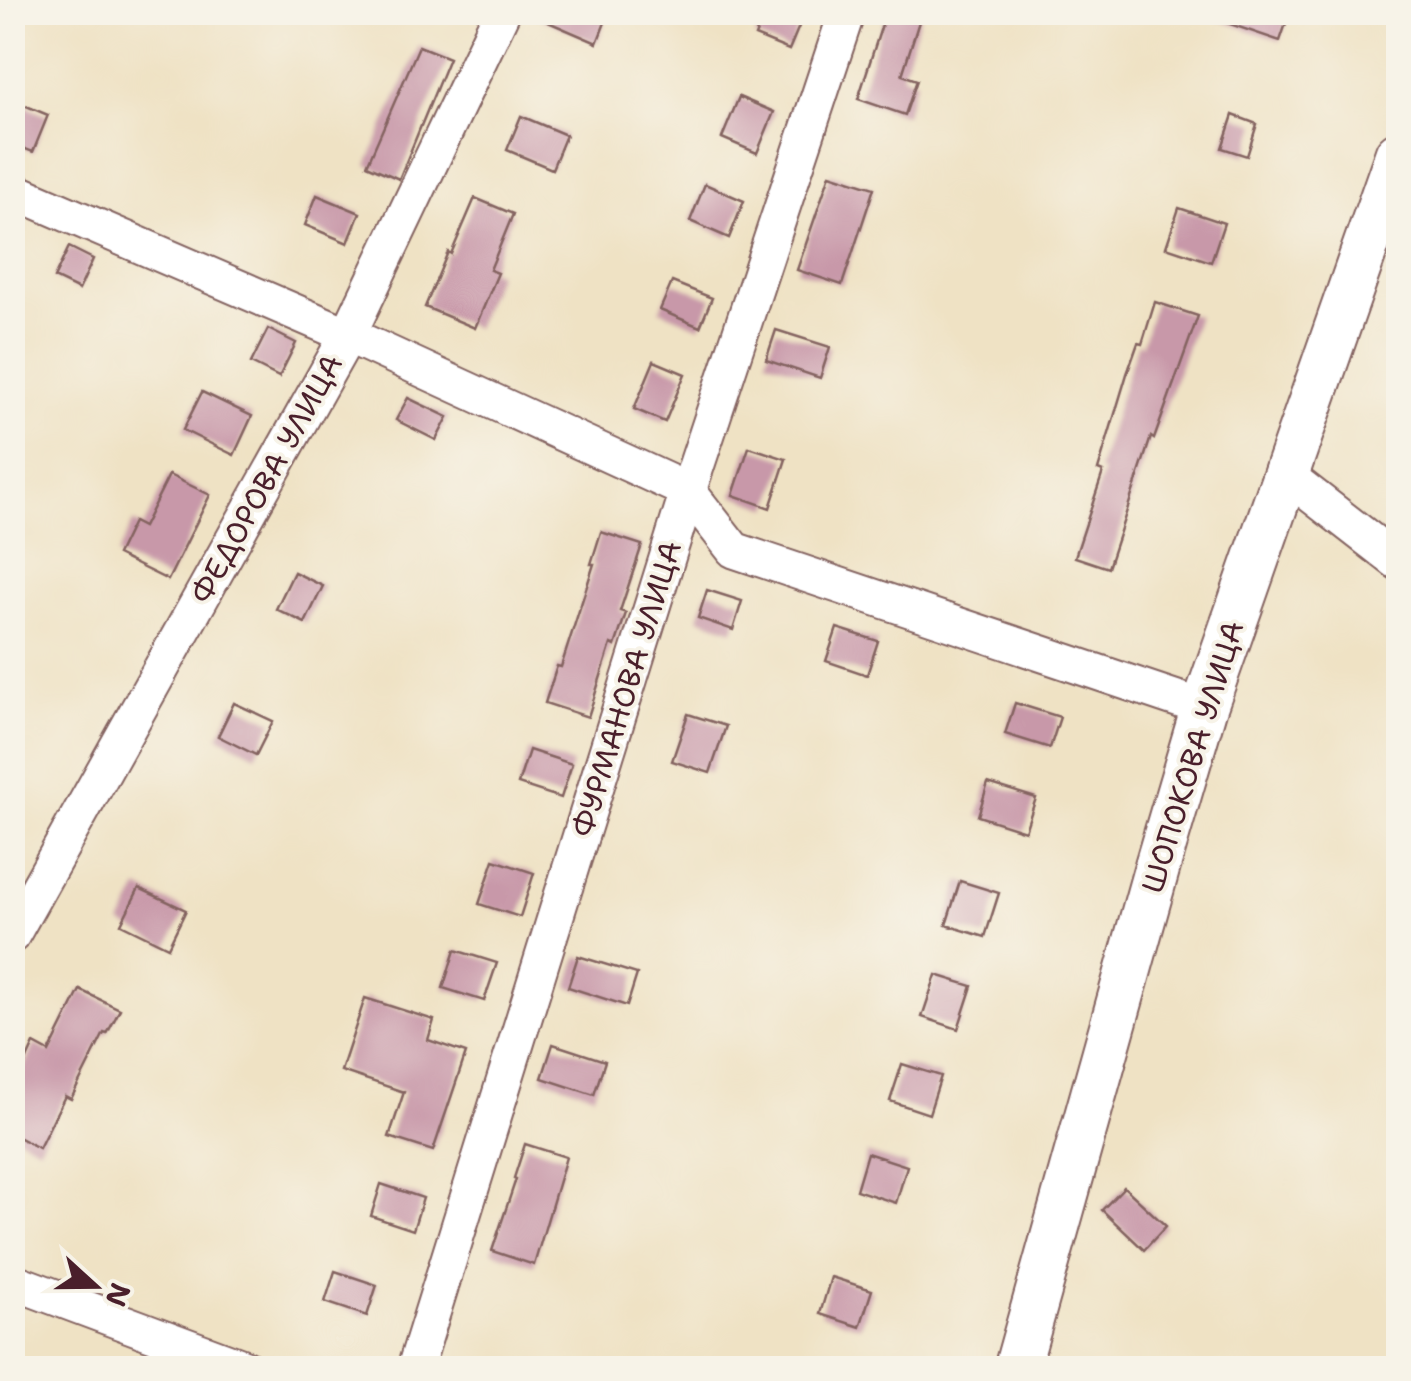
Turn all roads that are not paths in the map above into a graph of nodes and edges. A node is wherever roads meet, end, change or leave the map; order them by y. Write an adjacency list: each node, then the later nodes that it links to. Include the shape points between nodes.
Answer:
1 (502, 12): 6 (street, ФЕДОРОВА УЛИЦА)
2 (848, 12): 8 (street, ФУРМАНОВА УЛИЦА)
3 (1398, 154): 5 (street, ШОПОКОВА УЛИЦА)
4 (12, 190): 6 (street)
5 (1389, 219): 7 (street, ШОПОКОВА УЛИЦА)
6 (348, 335): 8 (street); 11 (street, ФЕДОРОВА УЛИЦА)
7 (1286, 475): 9 (street); 10 (street, ШОПОКОВА УЛИЦА)
8 (688, 491): 10 (street, via 734,550); 14 (street, ФУРМАНОВА УЛИЦА)
9 (1398, 562)
10 (1204, 708): 15 (street, ШОПОКОВА УЛИЦА)
11 (12, 935)
12 (12, 1282): 13 (street)
13 (245, 1368)
14 (415, 1368)
15 (1017, 1368)

